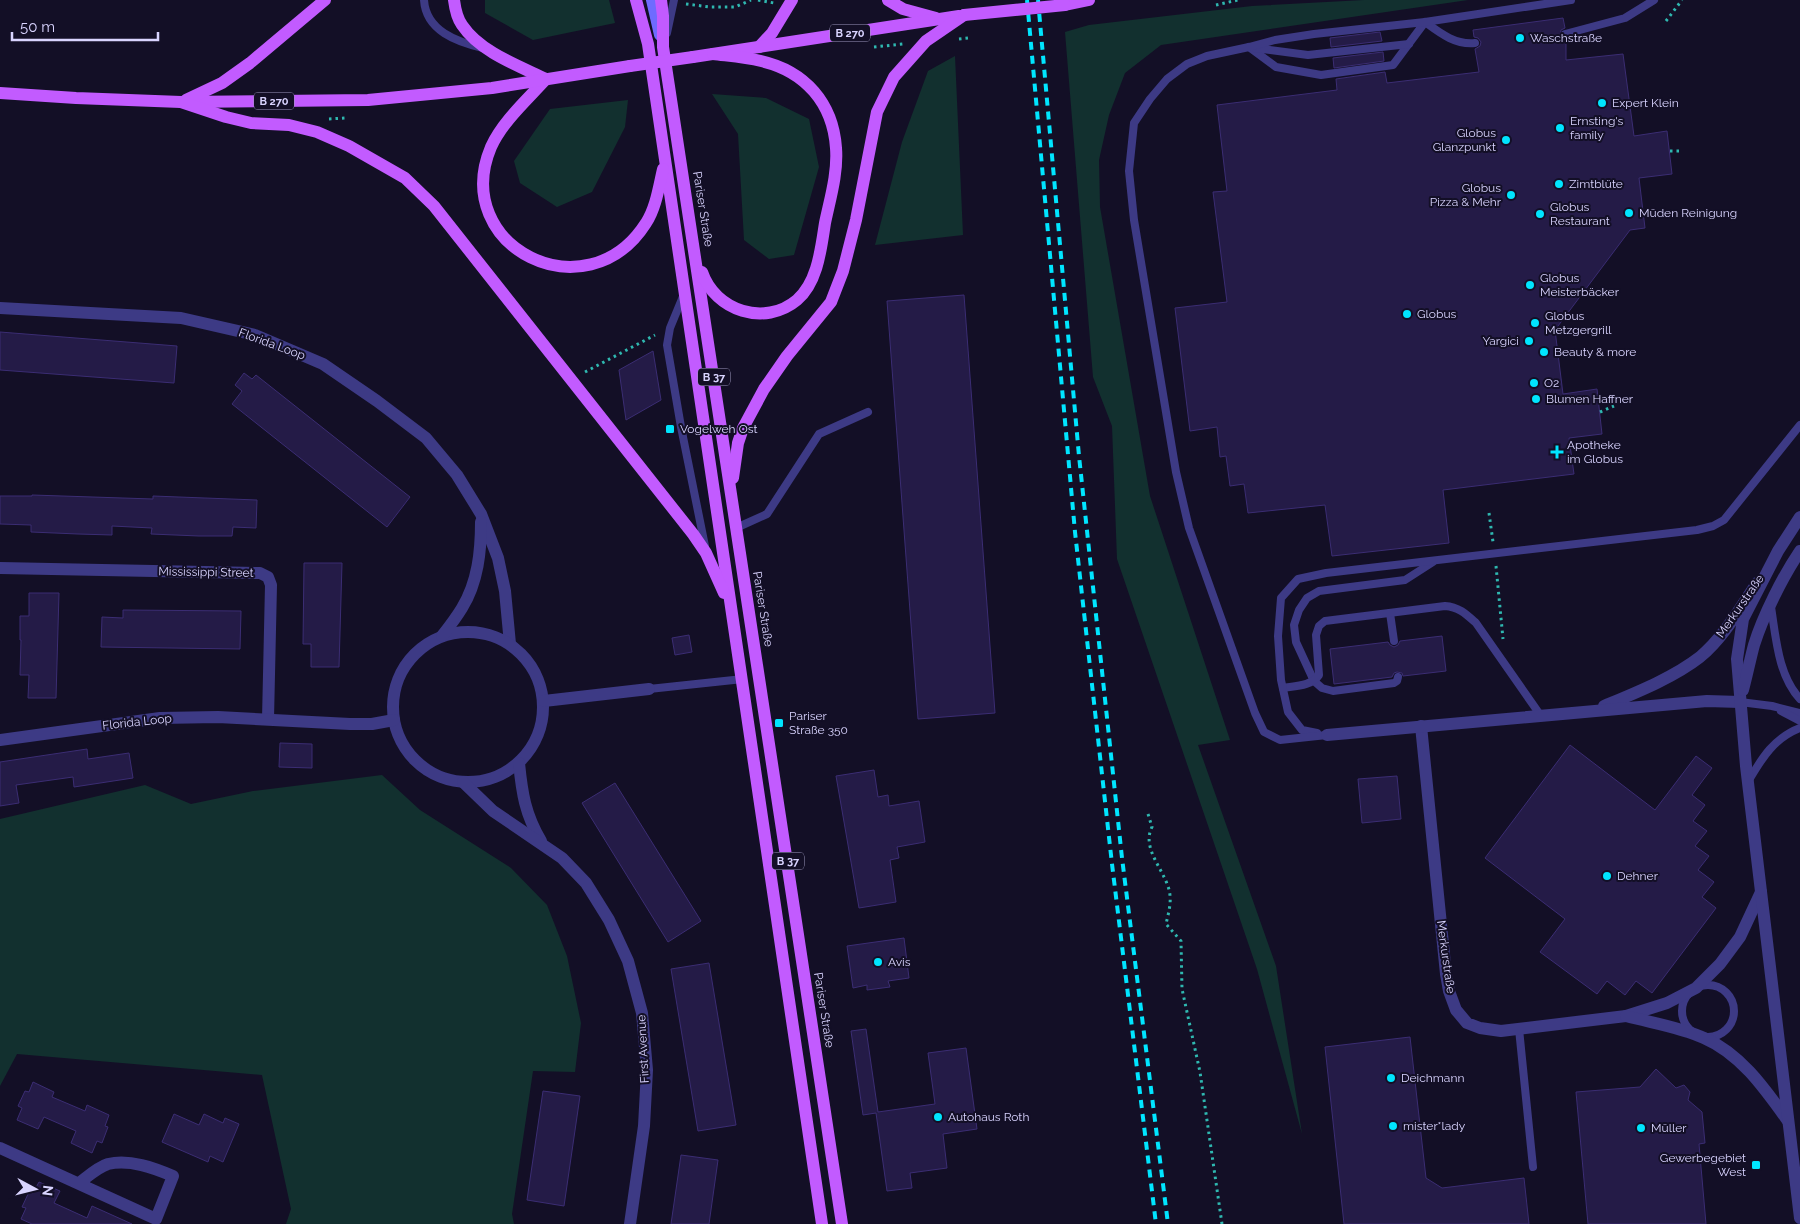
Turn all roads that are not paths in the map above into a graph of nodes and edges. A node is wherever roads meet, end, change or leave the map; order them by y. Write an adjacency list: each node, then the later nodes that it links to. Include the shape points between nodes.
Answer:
1 (325, 0): 28 (main road, via 222,83)
2 (424, 0): 24 (lane, via 432,22 447,36)
3 (454, 0): 24 (main road, via 462,25)
4 (636, 0): 19 (main road)
5 (641, 0): 19 (main road)
6 (652, 0): 23 (main road, Pariser Straße)
7 (661, 0): 23 (main road)
8 (792, 0): 21 (main road, via 772,33)
9 (888, 0): 15 (main road, via 903,9)
10 (1089, 0): 14 (main road, B 270, bridge)
11 (1571, 0): 16 (lane)
12 (1654, 0): 17 (lane, via 1625,18)
13 (678, 2): 23 (lane)
14 (964, 15): 15 (main road, B 270); 35 (main road, via 926,41 894,77 877,112 843,271 831,302 787,356 743,428)
15 (941, 19): 21 (main road, B 270)
16 (1425, 22): 18 (lane, via 1446,38); 20 (lane); 22 (lane, via 1314,34)
17 (1565, 34)
18 (1475, 43)
19 (648, 44): 29 (main road, B 37)
20 (1409, 44): 22 (lane, via 1308,56); 22 (lane, via 1393,65 1320,74 1276,67)
21 (759, 47): 25 (main road, B 270)
22 (1249, 47): 67 (lane, via 1187,64 1150,99 1134,123 1129,171 1133,210 1173,454 1189,528 1255,713 1264,732 1280,740)
23 (663, 48): 30 (main road, Pariser Straße / B 37)
24 (490, 50): 26 (main road)
25 (712, 54): 26 (main road, B 270, bridge); 30 (main road, via 762,61 797,75 822,100 832,122 836,149 834,178 817,264 808,286 798,299 784,308 758,315 726,305 711,291)
26 (546, 79): 28 (main road, B 270, via 492,88 368,100); 29 (main road, via 504,126 485,166 486,202 502,236 514,248 546,264 567,268 588,266 610,258 646,224)
27 (0, 93): 28 (main road, B 270)
28 (181, 102): 41 (main road, via 251,123 289,125 317,132 405,178 434,206)
29 (665, 163): 31 (main road, B 37)
30 (696, 256): 35 (main road, Pariser Straße / B 37)
31 (685, 292): 41 (lane, via 670,328 667,345); 46 (main road, B 37)
32 (0, 308): 36 (street, Florida Loop, via 181,318 254,335 323,364 426,438 457,475)
33 (868, 412): 38 (lane, via 819,434 767,514)
34 (1800, 425): 42 (lane, via 1724,520 1713,526)
35 (731, 498): 38 (main road, Pariser Straße / B 37)
36 (481, 514): 47 (street, via 481,545 472,585 463,607); 49 (street, Florida Loop, via 498,558)
37 (1800, 517): 39 (street, Merkurstraße)
38 (736, 528): 85 (main road, Pariser Straße / B 37)
39 (1778, 551): 57 (street, Merkurstraße, via 1743,619 1737,659); 59 (street, Merkurstraße, via 1730,623 1701,656 1663,679)
40 (1800, 551): 44 (street, Merkurstraße)
41 (706, 553): 46 (main road)
42 (1435, 560): 52 (lane, via 1404,580 1319,591 1307,598 1294,625 1296,642); 53 (lane, via 1298,578 1281,598 1278,636)
43 (0, 568): 62 (street, Mississippi Street, via 260,573 268,577 271,585)
44 (1771, 604): 55 (lane, via 1777,649 1786,679); 57 (street, Merkurstraße, via 1754,643)
45 (1390, 613): 48 (lane); 52 (lane, via 1325,621 1319,626 1316,635 1319,675); 61 (lane, via 1445,606 1465,612)
46 (733, 620): 51 (main road, B 37)
47 (442, 636): 49 (street, via 465,631 488,634); 63 (street, via 426,644 403,669 396,685)
48 (1394, 642)
49 (510, 644): 56 (street, via 534,668)
50 (1398, 677): 52 (lane, via 1394,683 1333,691)
51 (743, 679): 54 (lane); 84 (main road, B 37)
52 (1314, 681): 53 (lane)
53 (1283, 688): 67 (lane, via 1288,712 1302,730)
54 (649, 689): 56 (street)
55 (1800, 699)
56 (544, 701): 69 (street, via 539,735)
57 (1740, 702): 58 (lane); 59 (street, Merkurstraße, via 1706,701); 71 (street, Merkurstraße)
58 (1772, 706): 60 (lane); 64 (lane)
59 (1592, 711): 61 (street, Merkurstraße)
60 (1800, 713)
61 (1541, 716): 65 (street, Merkurstraße)
62 (268, 719): 63 (street, Florida Loop, via 350,724); 68 (street, Florida Loop, via 160,718)
63 (394, 720): 70 (street, via 400,739 425,769 443,778)
64 (1800, 721)
65 (1421, 726): 67 (street, Merkurstraße); 76 (street, Merkurstraße, via 1449,992 1456,1010 1467,1023 1501,1031)
66 (1800, 728): 71 (lane, via 1775,742)
67 (1327, 735)
68 (0, 740)
69 (519, 763): 70 (street, via 493,778); 72 (street, First Avenue, via 526,812)
70 (463, 782): 72 (street, First Avenue, via 494,811)
71 (1748, 782): 73 (street, Merkurstraße)
72 (544, 845): 83 (street, First Avenue, via 586,883 609,920 628,961 642,1013 647,1070 645,1107)
73 (1761, 892): 74 (street, Merkurstraße, via 1736,943); 78 (street, Merkurstraße)
74 (1696, 988): 75 (street, Merkurstraße, via 1667,1003); 77 (lane, via 1685,1000 1682,1013 1688,1029); 77 (lane, via 1717,987 1724,990 1734,1004 1733,1020 1725,1032 1715,1037)
75 (1626, 1016): 76 (street, Merkurstraße); 77 (street, Merkurstraße)
76 (1519, 1029): 80 (lane)
77 (1703, 1037): 78 (street, Merkurstraße, via 1745,1066)
78 (1788, 1121): 82 (street, Merkurstraße)
79 (0, 1148): 81 (street)
80 (1533, 1167)
81 (79, 1184): 81 (street, via 156,1218 173,1176 145,1166 108,1164)
82 (1800, 1218)
83 (630, 1224)
84 (822, 1224)
85 (842, 1224)

